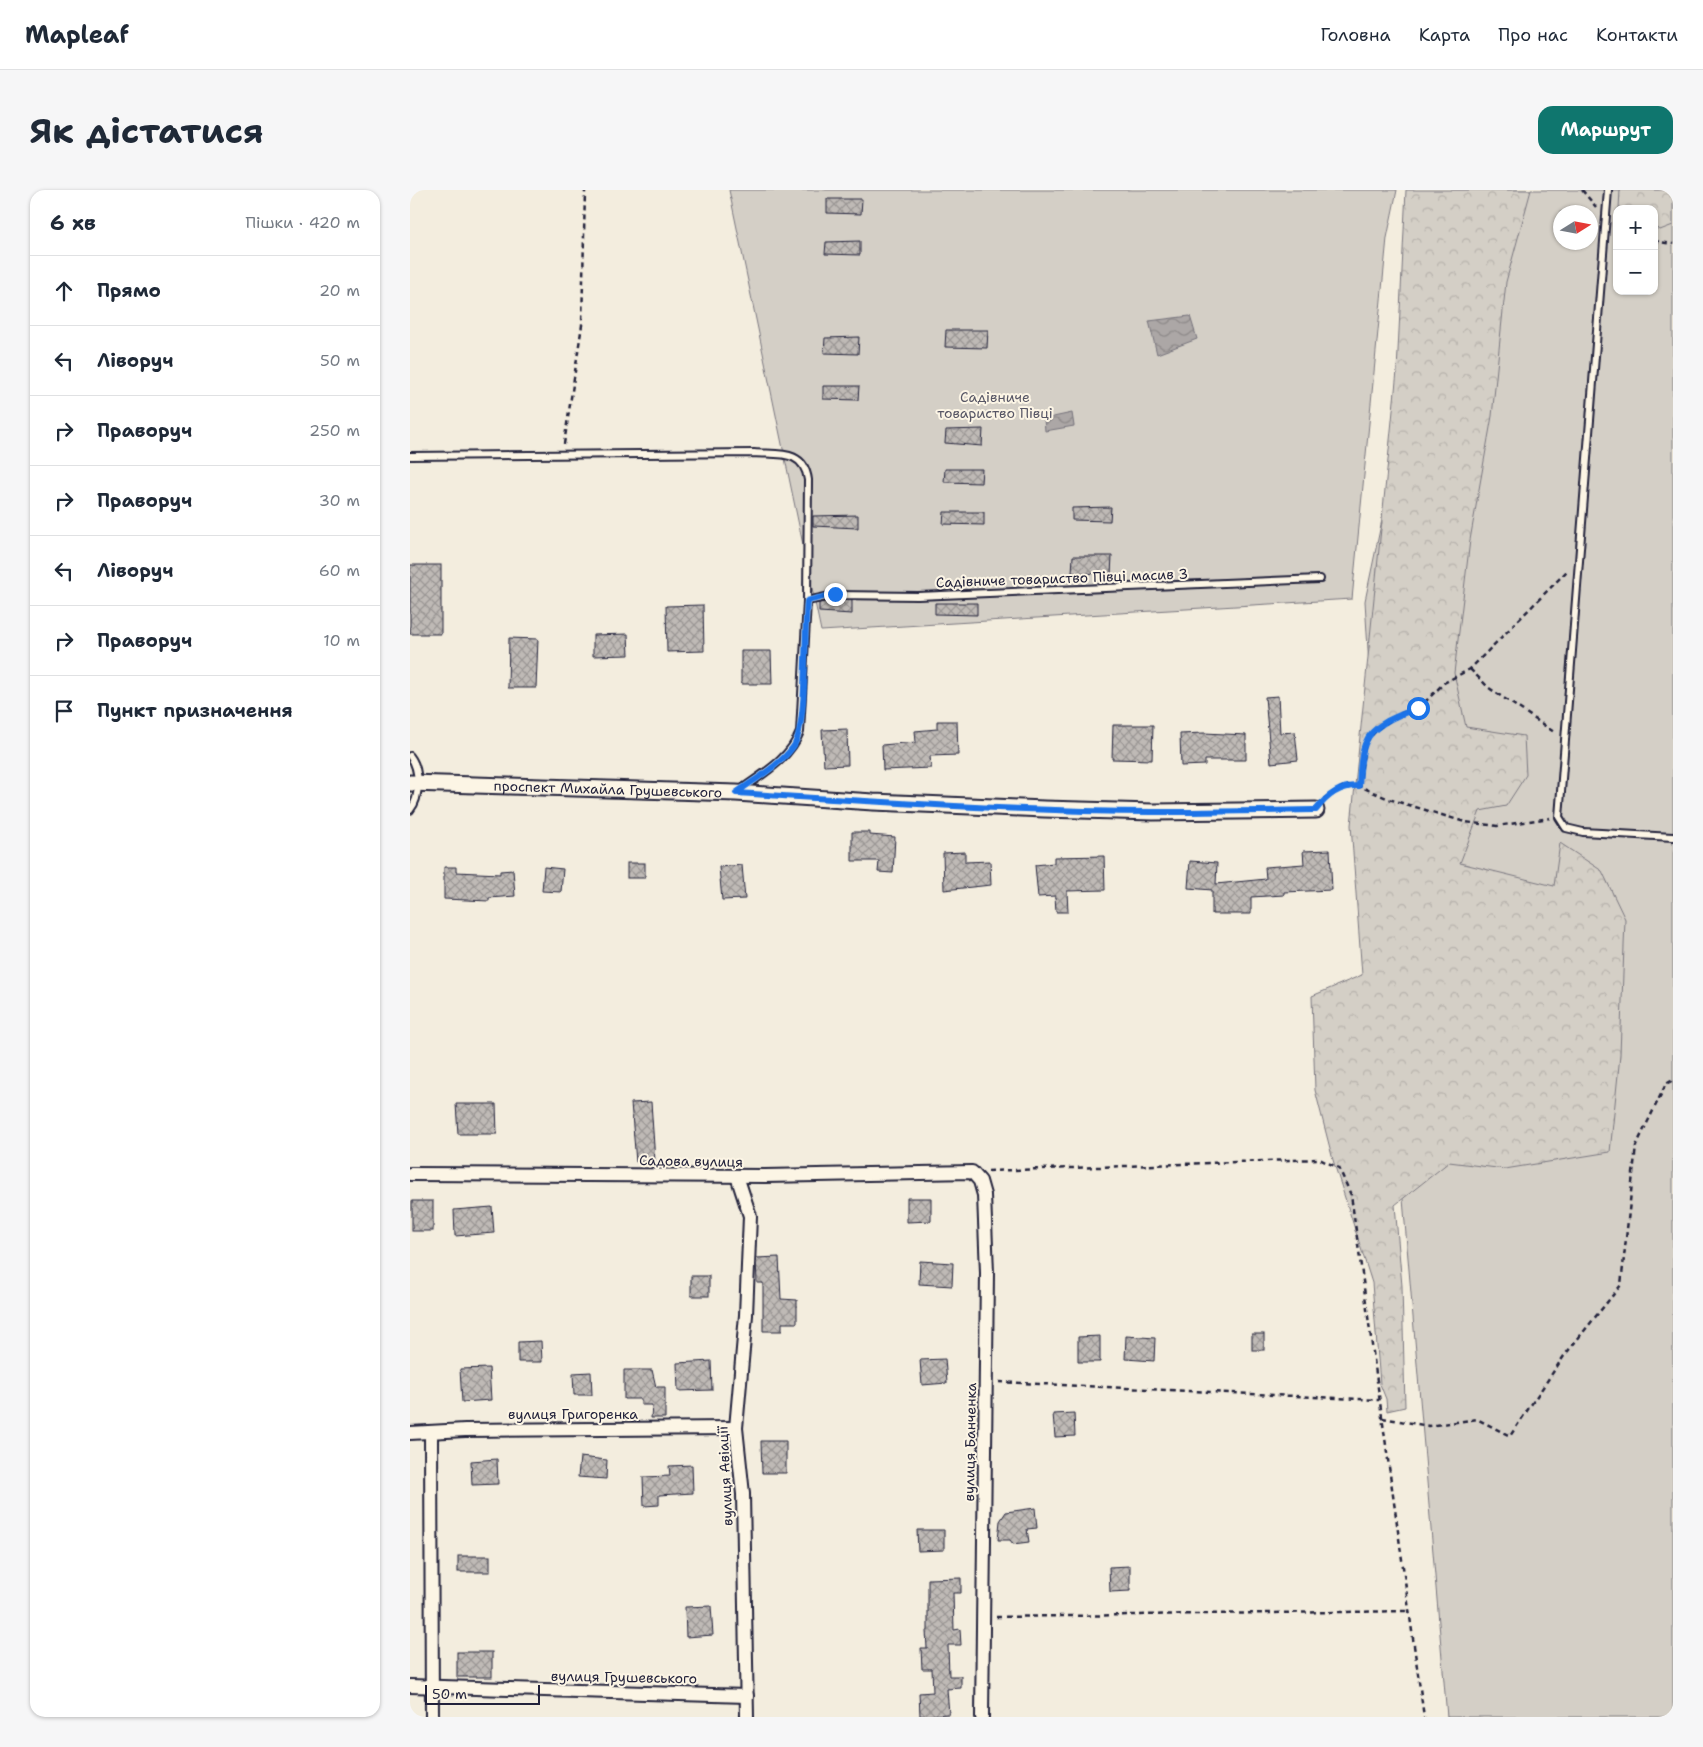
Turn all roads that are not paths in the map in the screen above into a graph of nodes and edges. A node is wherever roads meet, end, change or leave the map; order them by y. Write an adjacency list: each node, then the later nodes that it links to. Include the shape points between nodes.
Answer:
1 (1608, 190): 10 (lane, via 1559,817 1566,828 1583,832)
2 (410, 456): 4 (lane, via 754,453 799,459 806,468 808,480)
3 (1320, 578): 4 (lane, Садівниче товариство Півці масив 3, via 927,596 835,594)
4 (807, 601): 7 (lane, via 800,732 786,756)
5 (410, 756): 6 (lane, via 417,768)
6 (414, 783): 7 (street, проспект Михайла Грушевського); 8 (lane, via 415,804)
7 (736, 793): 9 (street, проспект Михайла Грушевського, via 1064,810)
8 (410, 810)
9 (1316, 810)
10 (1673, 837)
11 (972, 1172): 13 (street, Садова вулиця); 22 (street, вулиця Банченка, via 980,1181 984,1195 986,1381)
12 (410, 1174): 13 (street, Садова вулиця)
13 (737, 1176): 14 (street, вулиця Авіації, via 750,1216 746,1315)
14 (736, 1428): 15 (street, вулиця Григоренка); 19 (street, вулиця Авіації, via 743,1494)
15 (431, 1432): 16 (street, вулиця Григоренка); 18 (street)
16 (410, 1433)
17 (410, 1686): 18 (street, вулиця Грушевського)
18 (431, 1688): 19 (street, вулиця Грушевського); 20 (street)
19 (747, 1696): 21 (street, вулиця Авіації)
20 (432, 1717)
21 (747, 1717)
22 (982, 1717)

